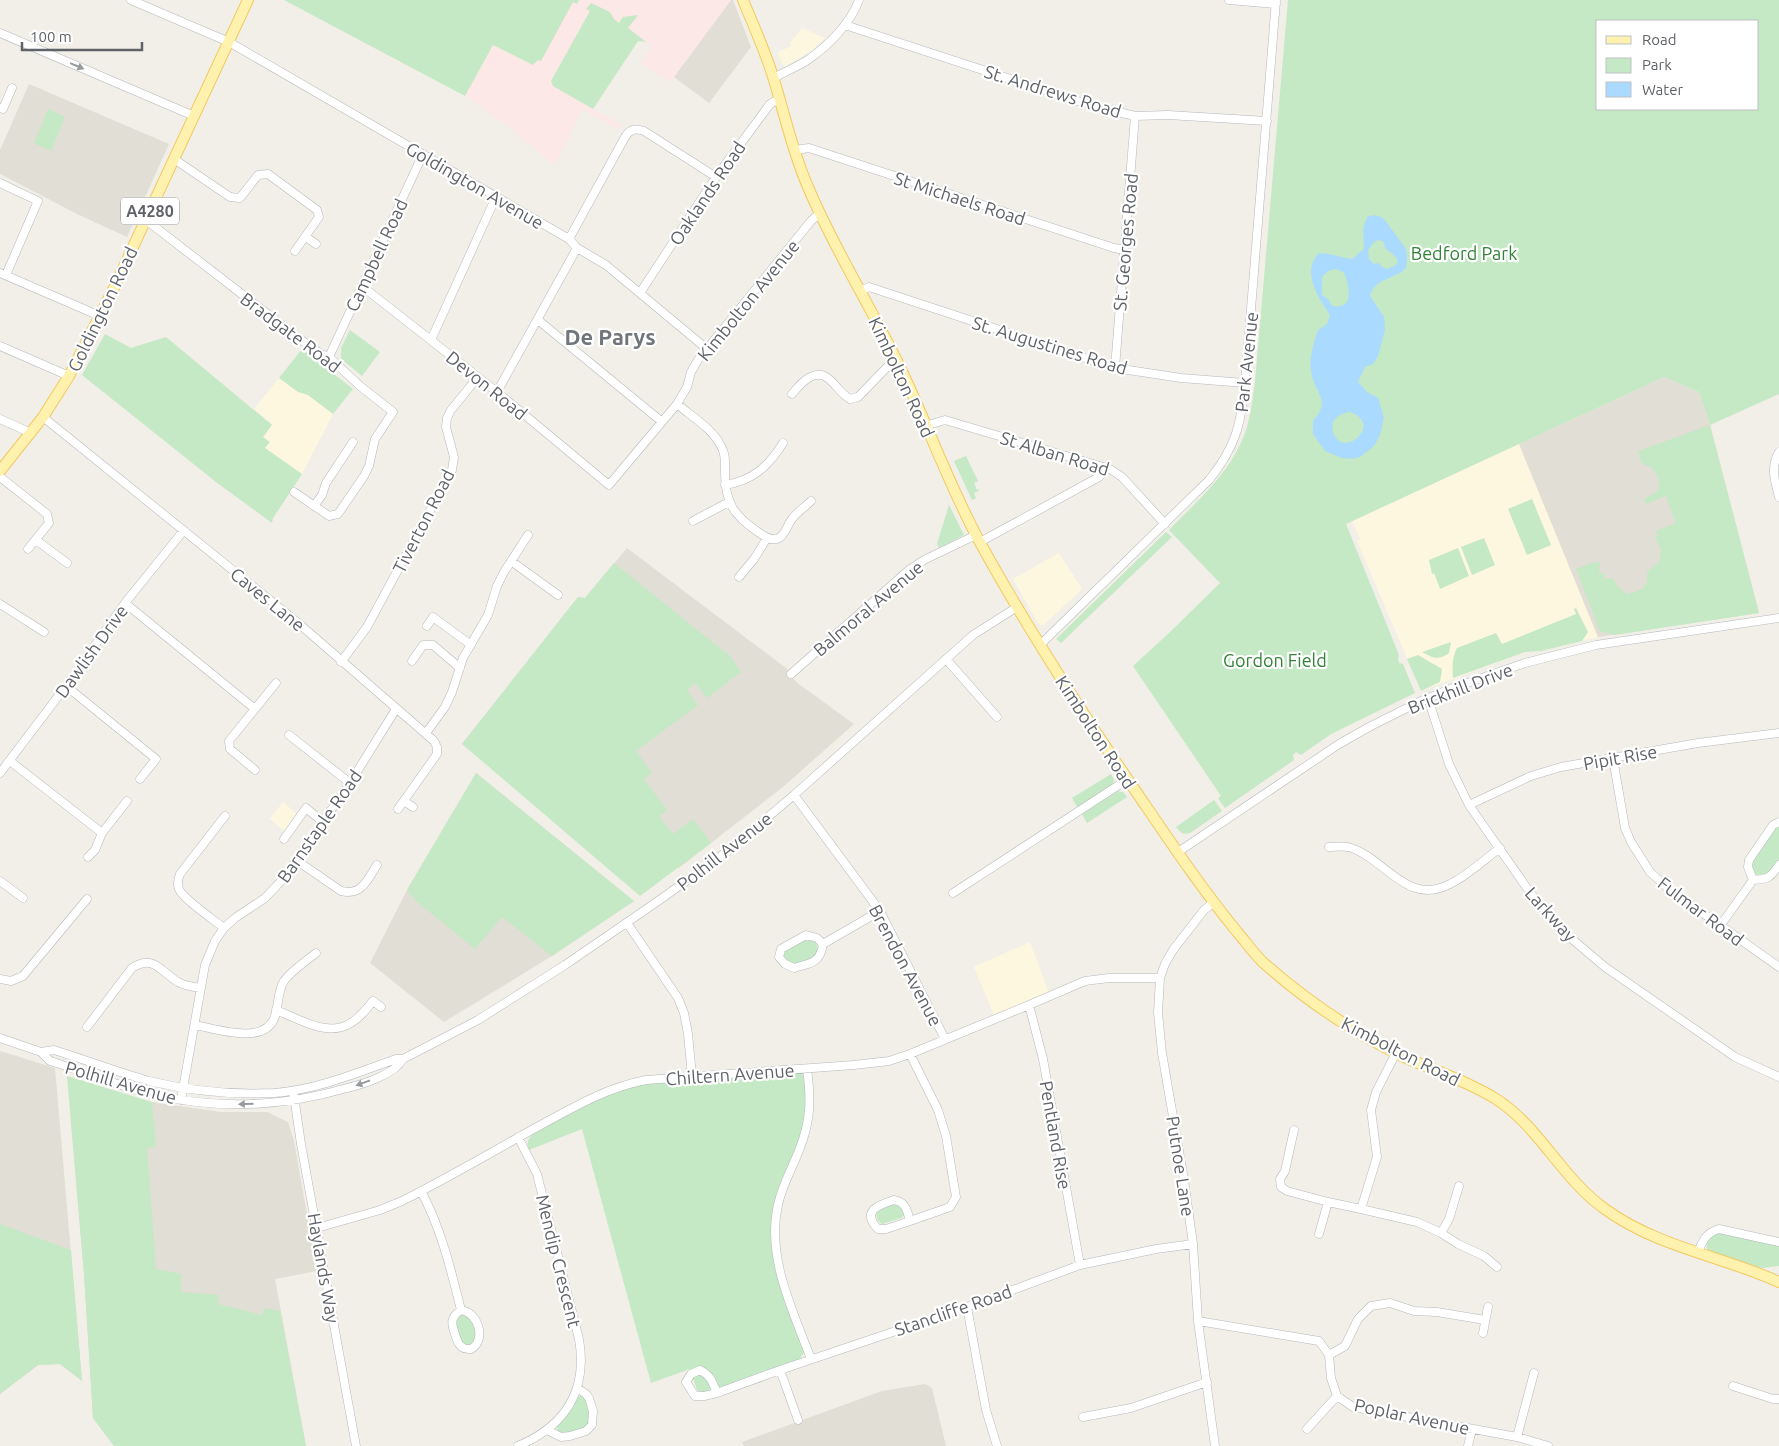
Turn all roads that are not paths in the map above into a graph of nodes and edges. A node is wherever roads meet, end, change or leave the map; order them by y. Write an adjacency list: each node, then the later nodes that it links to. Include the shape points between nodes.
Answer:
1 (131, 0): 9 (street, Goldington Avenue)
2 (248, 0): 9 (main road, Goldington Road / A4280)
3 (743, 0): 10 (main road, Kimbolton Road)
4 (859, 0): 7 (street)
5 (1229, 0): 6 (street)
6 (1276, 2): 16 (street, Park Avenue)
7 (846, 25): 10 (street, via 821,50); 15 (street, St. Andrews Road, via 1093,106)
8 (0, 33): 14 (street, one-way to 14)
9 (229, 42): 14 (main road, Goldington Road / A4280); 18 (street, Goldington Avenue)
10 (774, 78): 12 (main road, Kimbolton Road)
11 (12, 88): 13 (street, via 3,109)
12 (779, 100): 17 (main road, Kimbolton Road); 20 (street, Oaklands Road, via 770,104)
13 (0, 108)
14 (194, 116): 19 (main road, Goldington Road / A4280)
15 (1135, 116): 16 (street, St. Andrews Road); 29 (street, St. Georges Road)
16 (1267, 121): 45 (street, Park Avenue)
17 (796, 150): 23 (main road, Kimbolton Road); 29 (street, St Michaels Road, via 809,148)
18 (423, 154): 22 (street, Goldington Avenue); 32 (street, Campbell Road)
19 (174, 158): 24 (main road, Goldington Road / A4280); 25 (street, via 230,197 240,198 258,175 268,174 317,210 319,217)
20 (716, 177): 26 (street, via 644,131 634,129 625,137); 34 (street, Oaklands Road)
21 (0, 183): 31 (street, via 38,201)
22 (496, 197): 26 (street, Goldington Avenue); 37 (street)
23 (819, 214): 33 (main road, Kimbolton Road); 39 (street, Kimbolton Avenue)
24 (146, 220): 35 (main road, Goldington Road / A4280); 40 (street, Bradgate Road, via 307,344)
25 (306, 237): 27 (street); 30 (street)
26 (569, 240): 28 (street, Goldington Avenue)
27 (316, 244)
28 (577, 248): 34 (street, Goldington Avenue, via 606,265); 36 (street)
29 (1124, 250): 42 (street, St. Georges Road)
30 (295, 251)
31 (3, 274): 35 (street)
32 (362, 288): 37 (street, Devon Road); 40 (street, Campbell Road)
33 (860, 291): 41 (main road, Kimbolton Road); 42 (street, St. Augustines Road, via 869,287)
34 (640, 293): 39 (street, Goldington Avenue)
35 (100, 316): 43 (main road, Goldington Road / A4280)
36 (538, 320): 46 (street); 51 (street)
37 (431, 340): 44 (street, Devon Road)
38 (0, 346): 43 (street)
39 (707, 349): 48 (street, Kimbolton Avenue, via 691,372 687,388)
40 (329, 357): 66 (street, Bradgate Road, via 393,412 375,439 364,476 338,514 329,516)
41 (895, 359): 47 (street, via 858,397 850,399 844,396 828,378 820,375 802,382); 52 (main road, Kimbolton Road)
42 (1115, 368): 45 (street, St. Augustines Road)
43 (69, 376): 49 (main road, Goldington Road / A4280)
44 (478, 377): 46 (street, Devon Road); 89 (street, Tiverton Road, via 447,418 446,427 454,457 452,470 367,627)
45 (1245, 383): 68 (street, Park Avenue, via 1240,425 1223,463)
46 (496, 392): 60 (street, Devon Road)
47 (792, 394)
48 (676, 404): 51 (street, Kimbolton Avenue); 61 (street, via 706,428 722,446)
49 (43, 417): 53 (main road, Goldington Road / A4280); 69 (street, Caves Lane)
50 (0, 420): 53 (street)
51 (661, 421): 60 (street, Kimbolton Avenue)
52 (925, 426): 57 (street, St Alban Road, via 945,420); 72 (main road, Kimbolton Road)
53 (31, 433): 58 (main road, Goldington Road / A4280)
54 (353, 442): 66 (street)
55 (783, 443): 61 (street, via 768,464 753,477)
56 (1779, 452): 63 (street, via 1774,475)
57 (1106, 468): 68 (street, St Alban Road, via 1122,477); 72 (street, Balmoral Avenue, via 1099,477)
58 (0, 471)
59 (0, 476): 73 (street, via 47,514 49,523)
60 (609, 485)
61 (725, 485): 65 (street)
62 (294, 492): 66 (street, Bradgate Road)
63 (1779, 497)
64 (812, 501): 71 (street, via 791,520 779,538)
65 (729, 502): 67 (street); 71 (street, via 740,516)
66 (314, 506)
67 (693, 521)
68 (1165, 524): 86 (street, Park Avenue)
69 (184, 530): 79 (street, Dawlish Drive); 89 (street, Caves Lane)
70 (528, 535): 75 (street)
71 (767, 538): 77 (street)
72 (978, 538): 81 (main road, Kimbolton Road); 91 (street, Balmoral Avenue, via 924,560 909,570)
73 (36, 540): 74 (street); 76 (street)
74 (28, 549)
75 (511, 561): 78 (street); 85 (street, via 497,586 488,616)
76 (67, 564)
77 (739, 577)
78 (558, 595)
79 (125, 603): 93 (street, Dawlish Drive); 95 (street)
80 (0, 604): 84 (street)
81 (1017, 607): 86 (main road, Kimbolton Road); 87 (street, Polhill Avenue, via 973,635)
82 (1779, 618): 94 (street, Brickhill Drive, via 1596,645 1525,663)
83 (427, 626): 85 (street, via 434,617)
84 (44, 632)
85 (471, 645): 90 (street)
86 (1040, 645): 106 (main road, Kimbolton Road)
87 (946, 659): 97 (street); 108 (street, Polhill Avenue)
88 (412, 661): 90 (street, via 423,645 433,645)
89 (342, 662): 96 (street, Caves Lane)
90 (460, 668): 99 (street, via 445,707)
91 (791, 674)
92 (276, 683): 95 (street)
93 (66, 686): 102 (street, Dawlish Drive); 105 (street, via 156,759)
94 (1428, 698): 111 (street, Larkway, via 1449,764); 121 (street, Brickhill Drive, via 1339,744)
95 (255, 708): 103 (street, via 229,741 230,750)
96 (396, 709): 99 (street, Caves Lane); 107 (street, Barnstaple Road)
97 (997, 717)
98 (1779, 733): 101 (street, Pipit Rise)
99 (426, 734): 110 (street, Caves Lane, via 434,741 437,754)
100 (289, 735): 107 (street)
101 (1613, 758): 111 (street, Pipit Rise, via 1560,767 1531,776); 134 (street, Fulmar Road, via 1625,828 1640,857 1650,872 1669,889)
102 (10, 761): 104 (street, Dawlish Drive); 117 (street)
103 (255, 770)
104 (0, 773)
105 (140, 779)
106 (1128, 780): 121 (main road, Kimbolton Road); 128 (street)
107 (350, 783): 115 (street, Barnstaple Road)
108 (794, 795): 132 (street, Brendon Avenue); 133 (street, Polhill Avenue, via 729,850)
109 (127, 801): 117 (street)
110 (404, 801): 112 (street); 113 (street, Caves Lane)
111 (1469, 805): 120 (street, Larkway)
112 (413, 808)
113 (398, 809)
114 (225, 816): 135 (street, via 180,874 178,882 185,898)
115 (323, 822): 118 (street, via 306,808); 123 (street, Barnstaple Road)
116 (1779, 822): 126 (street, via 1773,825 1749,860)
117 (102, 833): 122 (street)
118 (284, 839)
119 (1329, 847): 120 (street, via 1358,851 1404,884 1426,890 1450,884)
120 (1500, 848): 155 (street, Larkway, via 1560,929 1605,967 1735,1057)
121 (1178, 852): 131 (main road, Kimbolton Road)
122 (88, 858)
123 (296, 860): 124 (street, via 348,893 358,890); 135 (street, Barnstaple Road, via 275,889)
124 (377, 865)
125 (1779, 865): 126 (street, via 1767,879)
126 (1753, 880): 134 (street)
127 (0, 881): 129 (street)
128 (953, 893)
129 (23, 898)
130 (86, 899): 140 (street, via 23,976 11,981)
131 (1213, 903): 139 (street, Putnoe Lane, via 1173,950); 150 (main road, Kimbolton Road, via 1263,963 1337,1019)
132 (880, 911): 136 (street); 148 (street, Brendon Avenue)
133 (627, 923): 152 (street, Polhill Avenue, via 478,1020); 154 (street, via 678,998 688,1034)
134 (1720, 926): 138 (street, Fulmar Road)
135 (224, 928): 141 (street, Barnstaple Road, via 205,965)
136 (823, 944): 136 (street, via 822,953 816,961 794,968 779,957 781,949 806,934)
137 (316, 953): 144 (street, via 282,984)
138 (1779, 967)
139 (1160, 978): 142 (street, Chiltern Avenue, via 1085,981); 171 (street, Putnoe Lane, via 1158,1013 1162,1053)
140 (0, 979)
141 (201, 988): 145 (street, Barnstaple Road); 146 (street, via 176,981 156,965 141,962 132,968 89,1024)
142 (1029, 1005): 148 (street, Chiltern Avenue); 173 (street, Pentland Rise, via 1043,1058)
143 (381, 1007): 144 (street, via 373,1001 358,1018 335,1029 321,1028)
144 (276, 1010): 145 (street, via 270,1026 250,1035)
145 (195, 1025): 156 (street, Barnstaple Road)
146 (100, 1026)
147 (0, 1038): 149 (street, Polhill Avenue)
148 (945, 1039): 151 (street, Chiltern Avenue)
149 (41, 1052): 156 (street, Polhill Avenue, via 54,1050 150,1081); 158 (street, Polhill Avenue, via 50,1061 148,1093)
150 (1396, 1053): 165 (street, via 1376,1092 1371,1110 1377,1157); 172 (main road, Kimbolton Road, via 1493,1097 1530,1128 1585,1193 1606,1210 1650,1235)
151 (910, 1054): 153 (street, Chiltern Avenue, via 874,1063); 166 (street, via 938,1110 946,1136 956,1197 950,1207)
152 (404, 1059): 157 (street, Polhill Avenue); 159 (street, Polhill Avenue, one-way to 159, via 399,1067 364,1083)
153 (808, 1069): 154 (street, Chiltern Avenue); 183 (street, via 811,1096 808,1120 778,1204 775,1250)
154 (692, 1076): 161 (street, Chiltern Avenue, via 646,1080 608,1090)
155 (1779, 1077)
156 (183, 1088): 157 (street, Polhill Avenue, via 238,1094); 158 (street, Barnstaple Road)
157 (293, 1090): 159 (street, Haylands Way)
158 (181, 1100): 159 (street, Polhill Avenue, one-way to 158, via 237,1105)
159 (295, 1101): 167 (street, Haylands Way)
160 (1294, 1130): 164 (street, via 1285,1171 1280,1179 1281,1187)
161 (518, 1137): 163 (street, Chiltern Avenue); 188 (street, Mendip Crescent, via 537,1174 580,1339 582,1355)
162 (1459, 1186): 168 (street)
163 (421, 1191): 167 (street, Chiltern Avenue, via 380,1210); 178 (street, via 432,1210)
164 (1328, 1202): 165 (street); 169 (street)
165 (1361, 1209): 168 (street, via 1417,1222)
166 (910, 1220): 166 (street, via 878,1229 872,1223 871,1214 880,1205 901,1201)
167 (317, 1228): 198 (street, Haylands Way)
168 (1441, 1233): 174 (street, via 1484,1256)
169 (1319, 1234)
170 (1779, 1242): 172 (street, via 1719,1229 1703,1238)
171 (1193, 1244): 173 (street, Stancliffe Road); 180 (street, Putnoe Lane)
172 (1698, 1252): 175 (main road, Kimbolton Road)
173 (1080, 1265): 176 (street, Stancliffe Road)
174 (1497, 1267)
175 (1779, 1282)
176 (967, 1306): 183 (street, Stancliffe Road); 200 (street, via 986,1410)
177 (1488, 1307): 179 (street)
178 (461, 1310): 178 (street, via 475,1317 480,1337 472,1349 458,1343 452,1324)
179 (1485, 1320): 181 (street); 182 (street, via 1437,1312 1414,1312 1390,1303 1371,1306 1358,1320 1345,1346)
180 (1198, 1321): 182 (street, via 1319,1341); 186 (street, Putnoe Lane)
181 (1483, 1333)
182 (1329, 1355): 190 (street, Poplar Avenue)
183 (811, 1359): 184 (street, Stancliffe Road)
184 (780, 1370): 189 (street, Stancliffe Road); 193 (street)
185 (1534, 1373): 197 (street)
186 (1207, 1382): 192 (street, via 1130,1408); 201 (street, Putnoe Lane)
187 (1733, 1386): 191 (street)
188 (577, 1388): 196 (street, Mendip Crescent, via 560,1418); 196 (street, via 589,1398 592,1425 586,1431 570,1436 561,1437)
189 (717, 1392)
190 (1337, 1396): 194 (street, Poplar Avenue); 195 (street, Poplar Avenue, via 1353,1407)
191 (1779, 1399)
192 (1083, 1417)
193 (798, 1420)
194 (1307, 1429)
195 (1472, 1429): 197 (street, Poplar Avenue); 202 (street)
196 (547, 1430): 199 (street, Mendip Crescent)
197 (1517, 1437): 203 (street, Poplar Avenue)
198 (356, 1446)
199 (518, 1446)
200 (997, 1446)
201 (1215, 1446)
202 (1468, 1446)
203 (1548, 1446)

